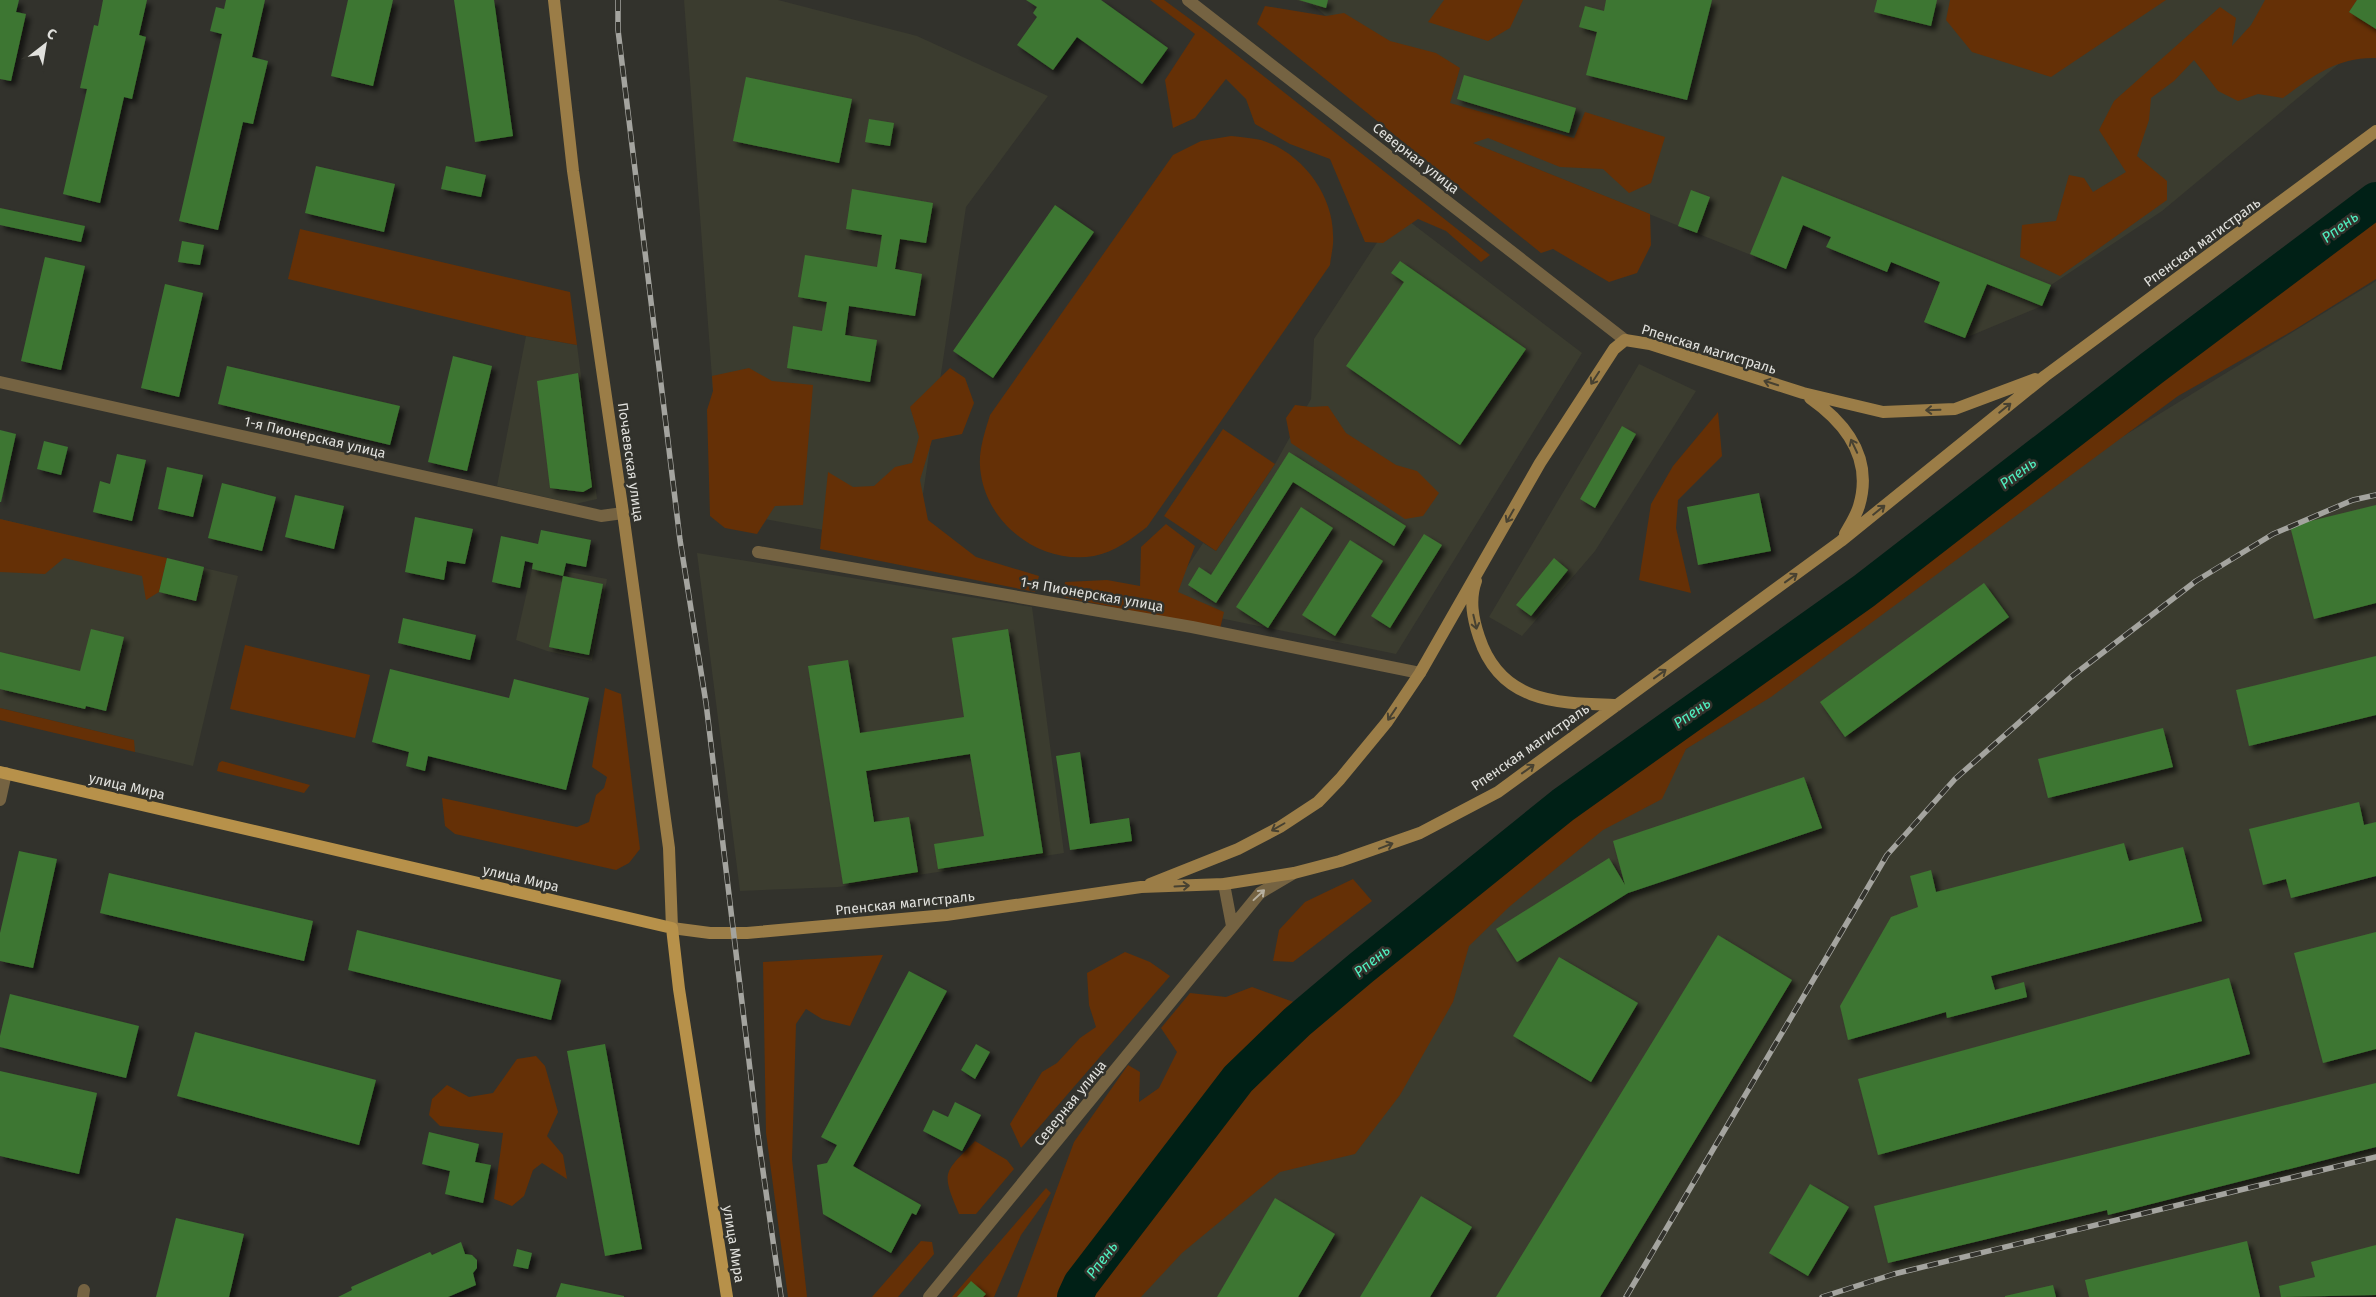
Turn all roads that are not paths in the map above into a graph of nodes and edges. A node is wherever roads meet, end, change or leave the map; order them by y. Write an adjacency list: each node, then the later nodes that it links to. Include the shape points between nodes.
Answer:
1 (554, 0): 8 (main road, Почаевская улица, via 573,170)
2 (1188, 0): 4 (street, Северная улица)
3 (2376, 131): 5 (main road, Рпенская магистраль)
4 (1625, 340): 7 (main road, Рпенская магистраль, one-way to 4, via 1650,344); 11 (main road, Рпенская магистраль, one-way to 11, via 1614,349 1540,463)
5 (2045, 376): 7 (main road, Рпенская магистраль, one-way to 7, via 1955,409 1883,412); 9 (main road, Рпенская магистраль, one-way to 5)
6 (0, 382): 8 (street, 1-я Пионерская улица, via 601,516)
7 (1803, 393): 9 (main road, Рпенская магистраль, one-way to 7, via 1859,508 1864,486 1859,456 1847,430 1826,409)
8 (624, 514): 20 (main road, Почаевская улица, via 669,848)
9 (1841, 541): 13 (main road, Рпенская магистраль, one-way to 9)
10 (758, 552): 12 (street, 1-я Пионерская улица, via 1183,625)
11 (1485, 558): 12 (main road, Рпенская магистраль); 13 (main road, Рпенская магистраль, one-way to 13, via 1472,590 1473,618 1491,665 1508,683 1532,696 1568,704)
12 (1420, 673): 18 (main road, Рпенская магистраль, one-way to 18, via 1387,722 1318,802 1238,849)
13 (1618, 705): 16 (main road, Рпенская магистраль, one-way to 13, via 1370,852 1420,833 1498,792)
14 (3, 772): 15 (street); 20 (main road, улица Мира)
15 (0, 800)
16 (1294, 873): 17 (main road, Рпенская магистраль); 19 (street, Северная улица, one-way to 16, via 1260,893)
17 (1224, 884): 18 (main road, Рпенская магистраль, one-way to 17); 19 (street)
18 (1141, 887): 20 (main road, Рпенская магистраль, via 946,915 830,926 747,933)
19 (1232, 926): 22 (street, Северная улица)
20 (672, 928): 21 (main road, улица Мира)
21 (727, 1297)
22 (929, 1297)

